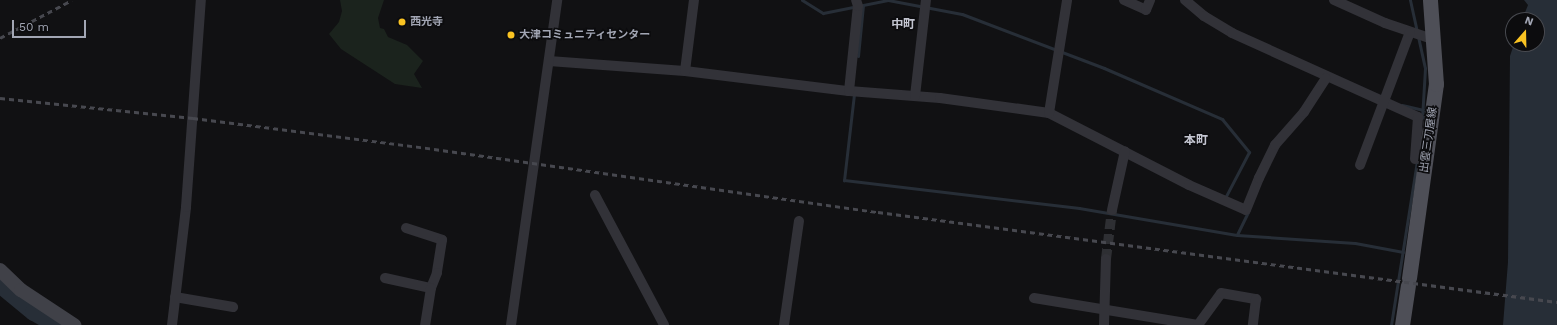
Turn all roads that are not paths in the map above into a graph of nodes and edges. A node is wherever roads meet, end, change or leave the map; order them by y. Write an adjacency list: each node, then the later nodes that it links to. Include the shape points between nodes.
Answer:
1 (201, 0): 32 (street, via 186,207)
2 (558, 0): 14 (street)
3 (694, 0): 15 (street)
4 (856, 0): 17 (street, via 858,6)
5 (926, 0): 18 (street)
6 (1068, 0): 20 (street)
7 (1124, 0): 8 (street, via 1146,10)
8 (1150, 0)
9 (1185, 0): 16 (street, via 1204,16 1232,33)
10 (1334, 0): 12 (street)
11 (1430, 0): 13 (main road, 出雲三刀屋線)
12 (1410, 32): 13 (street); 19 (street)
13 (1434, 40): 45 (main road, 出雲三刀屋線, via 1436,84 1433,115)
14 (548, 61): 15 (street); 39 (street)
15 (685, 71): 17 (street)
16 (1326, 78): 19 (street); 21 (street, via 1304,112 1275,145 1246,210)
17 (849, 91): 18 (street)
18 (915, 96): 20 (street)
19 (1383, 102): 22 (street, via 1418,117); 23 (street)
20 (1049, 113): 21 (street)
21 (1125, 151): 25 (street)
22 (1415, 160)
23 (1360, 165)
24 (595, 195): 40 (street)
25 (1112, 210)
26 (799, 221): 41 (street)
27 (406, 228): 31 (street, via 442,240 437,273)
28 (1106, 259): 35 (street)
29 (0, 270): 36 (street, via 21,290 55,315)
30 (385, 278): 31 (street)
31 (431, 288): 38 (street)
32 (175, 296): 34 (street); 37 (street)
33 (1034, 298): 35 (street)
34 (233, 307)
35 (1105, 308): 42 (street); 43 (street)
36 (74, 325)
37 (172, 325)
38 (425, 325)
39 (511, 325)
40 (664, 325)
41 (784, 325)
42 (1104, 325)
43 (1198, 325): 44 (street, via 1221,293 1256,299)
44 (1253, 325)
45 (1402, 325)

